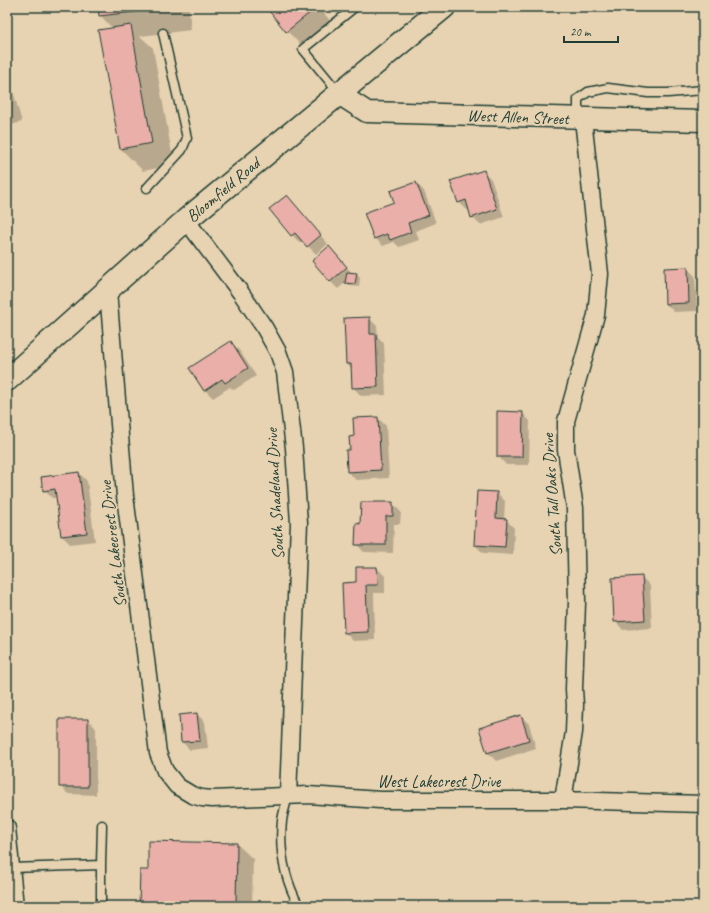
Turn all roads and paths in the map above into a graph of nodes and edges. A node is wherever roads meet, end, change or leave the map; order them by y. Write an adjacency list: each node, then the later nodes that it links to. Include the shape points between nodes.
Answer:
1 (355, 7): 5 (lane, via 303,49)
2 (444, 7): 5 (main road, Bloomfield Road)
3 (163, 33): 8 (lane, via 187,138 182,150)
4 (703, 90): 6 (lane, via 648,93 608,88 588,92 578,99 578,108)
5 (339, 94): 6 (street, West Allen Street, via 367,112); 9 (main road, Bloomfield Road)
6 (583, 119): 7 (street, West Allen Street); 14 (street, South Tall Oaks Drive, via 600,274 596,315 566,421 566,450 575,508 577,602 574,732)
7 (703, 122)
8 (147, 188)
9 (186, 220): 10 (main road, Bloomfield Road); 13 (street, South Shadeland Drive, via 264,327 278,352 285,372 299,524)
10 (108, 291): 11 (main road, Bloomfield Road); 12 (street, South Lakecrest Drive, via 125,496 158,753 165,771)
11 (7, 380)
12 (177, 786): 13 (street, West Lakecrest Drive, via 192,795 212,799)
13 (288, 796): 14 (street, West Lakecrest Drive, via 380,800); 22 (lane, via 282,820 282,851 284,871 291,893)
14 (563, 800): 15 (street, West Lakecrest Drive)
15 (703, 804)
16 (102, 825): 18 (lane)
17 (7, 828): 19 (street)
18 (101, 865): 19 (lane); 21 (lane)
19 (12, 868): 20 (street)
20 (15, 906)
21 (101, 906)
22 (299, 906)

